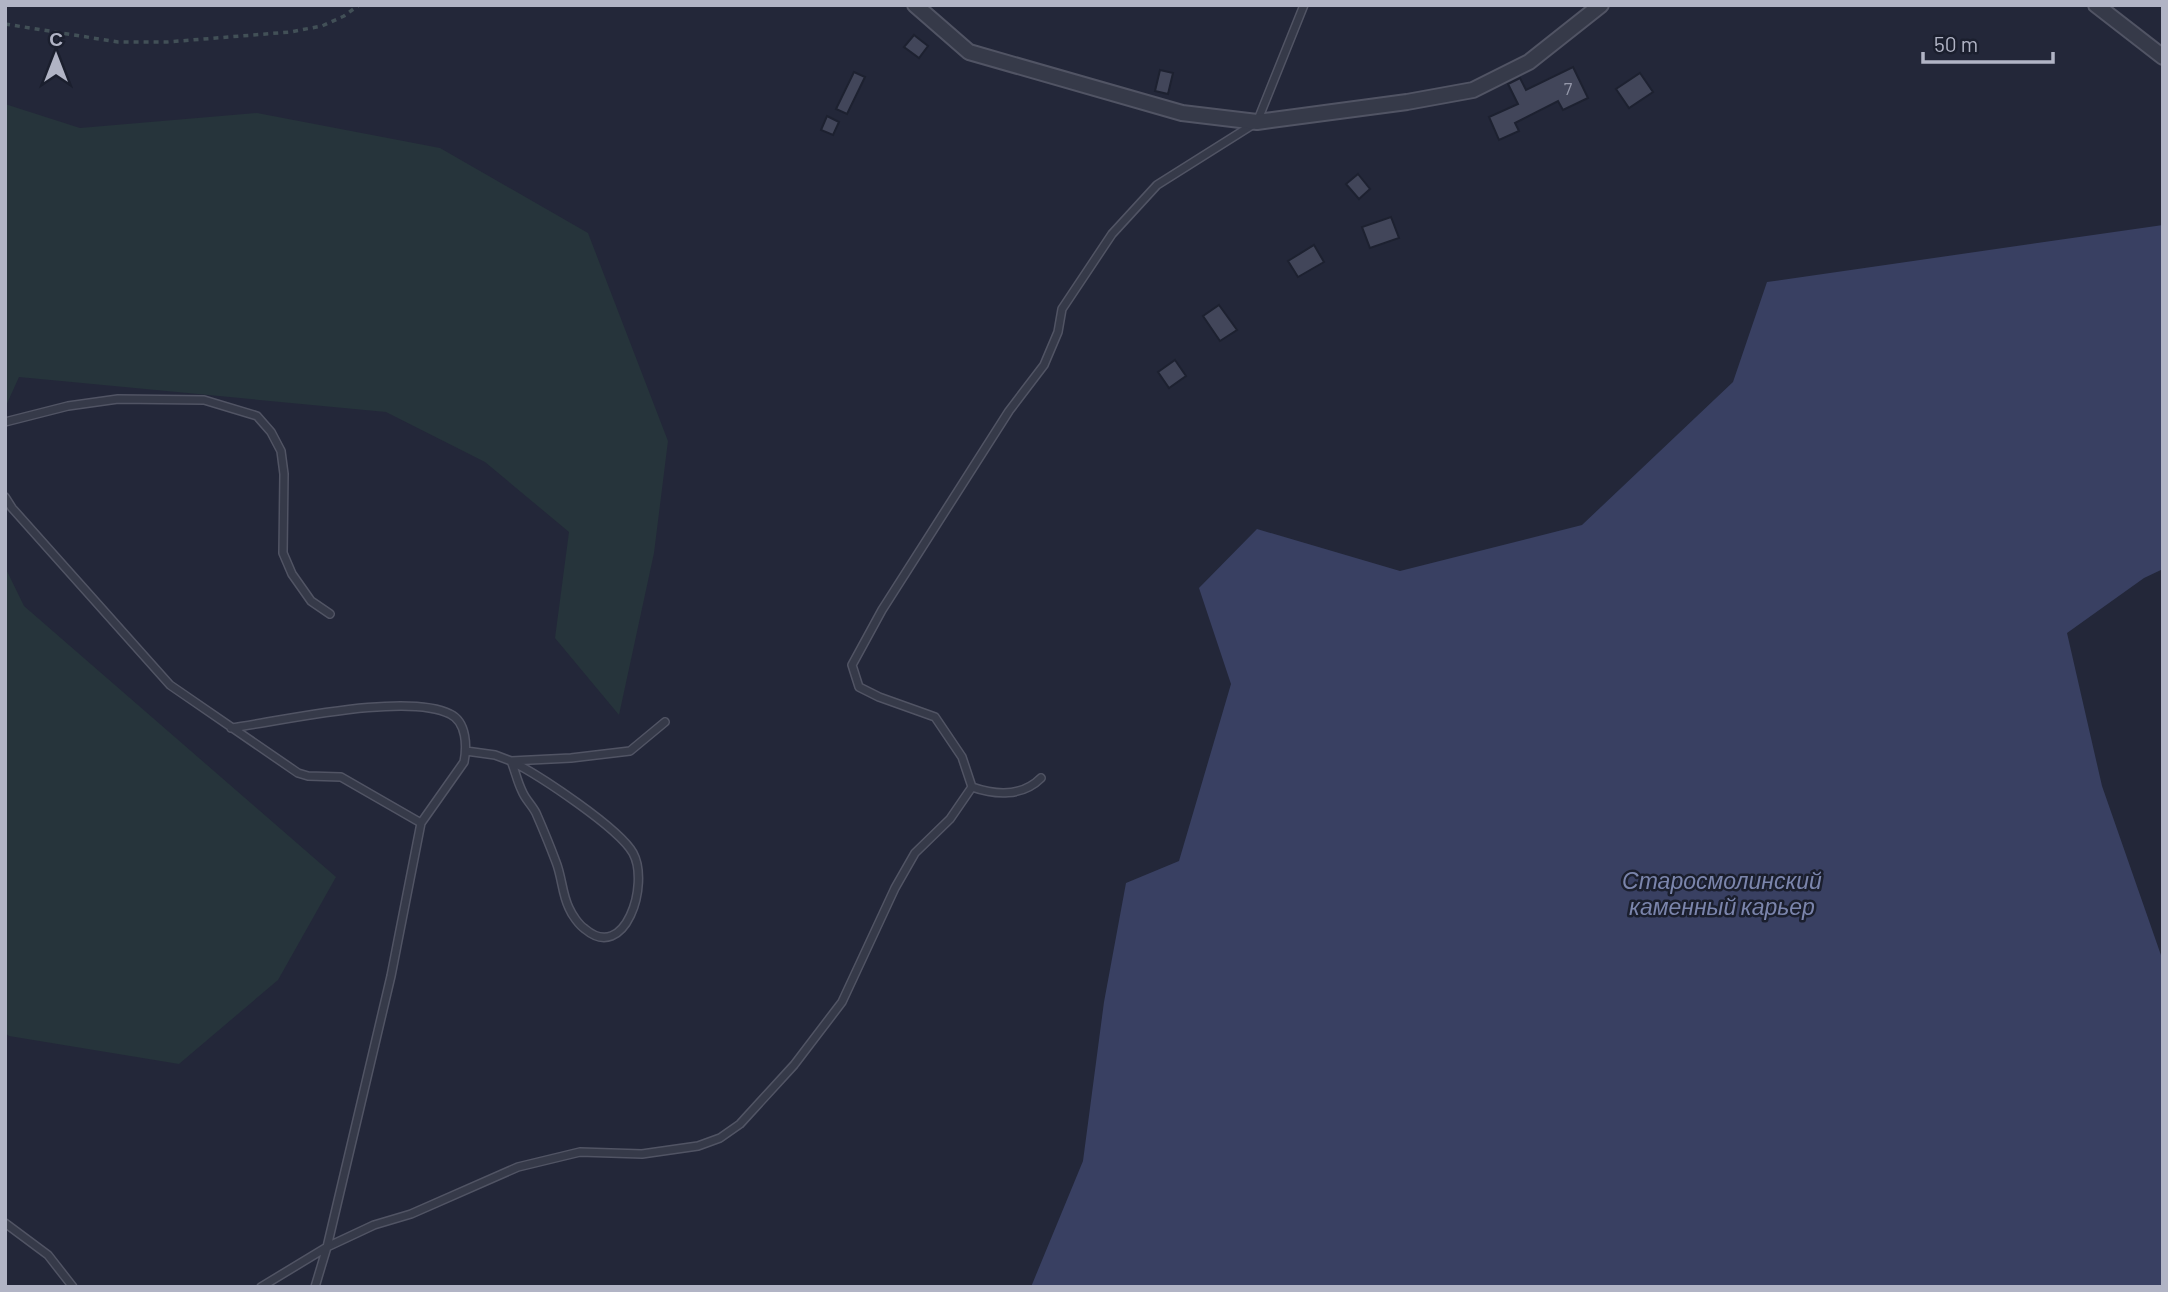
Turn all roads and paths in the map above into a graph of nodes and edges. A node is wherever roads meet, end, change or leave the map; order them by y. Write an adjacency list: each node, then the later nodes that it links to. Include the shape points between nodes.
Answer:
1 (359, 5): 6 (path, via 323,26 167,42 118,41)
2 (915, 5): 8 (street, via 969,52 1182,113)
3 (1304, 5): 8 (lane)
4 (1601, 5): 8 (street, via 1529,62 1473,90)
5 (2096, 5): 7 (street)
6 (5, 24)
7 (2163, 58)
8 (1257, 122): 17 (lane, via 1157,186 1112,234 1062,309 1044,365 1009,411 852,665 859,687 935,717 962,757)
9 (5, 422): 11 (lane, via 118,399 204,400 257,416 281,451 283,553 311,601)
10 (5, 496): 13 (lane, via 170,685)
11 (330, 614)
12 (665, 722): 15 (lane, via 629,751)
13 (231, 729): 14 (lane, via 406,705 450,714 458,720); 18 (lane, via 298,773 341,777)
14 (466, 751): 15 (lane); 18 (lane, via 464,762)
15 (511, 761): 15 (lane, via 536,774 622,838 635,855 640,888 629,920 614,935 593,935 569,909 557,864)
16 (1041, 778): 17 (lane, via 1006,794)
17 (972, 787): 20 (lane, via 950,819 915,853 842,1002 794,1065 740,1124 698,1146 642,1154 580,1152 517,1167)
18 (421, 823): 20 (lane, via 391,976)
19 (5, 1223): 21 (lane, via 48,1255)
20 (327, 1247): 22 (lane); 23 (lane)
21 (73, 1287)
22 (261, 1287)
23 (315, 1287)

